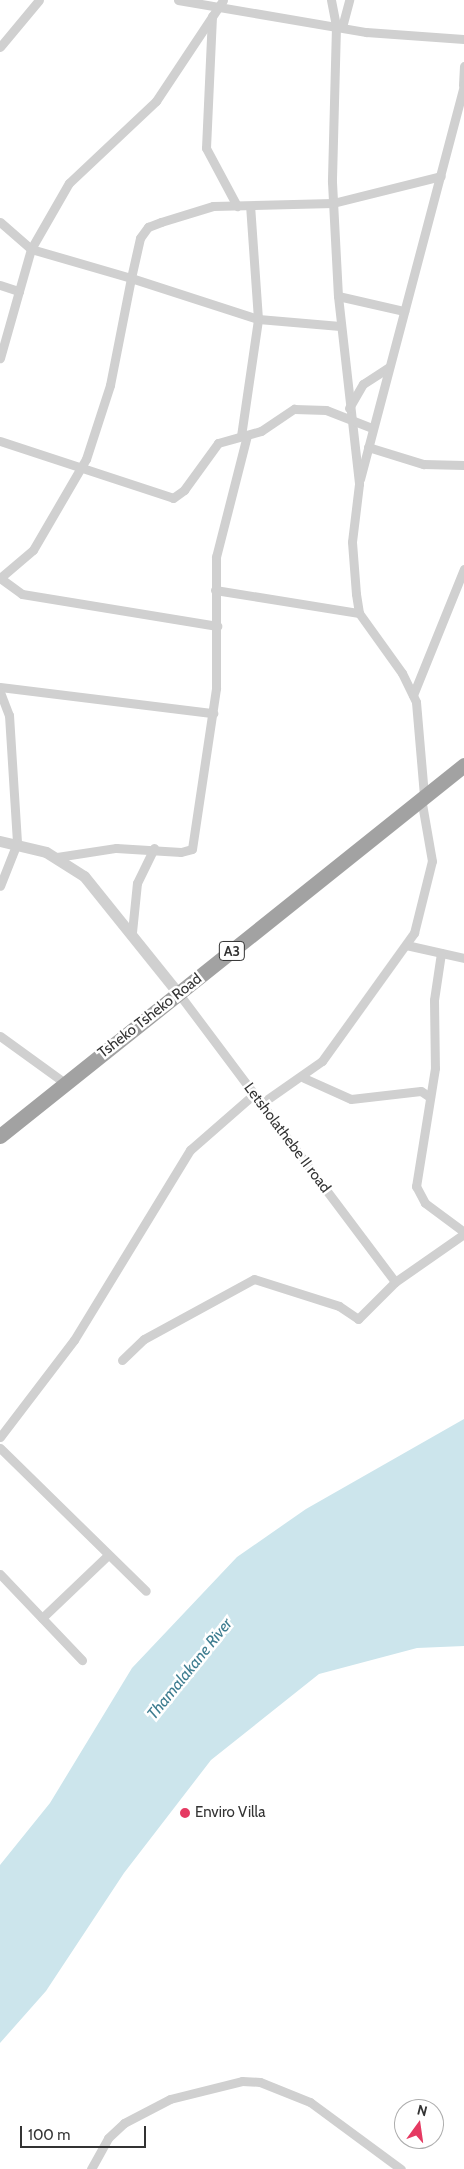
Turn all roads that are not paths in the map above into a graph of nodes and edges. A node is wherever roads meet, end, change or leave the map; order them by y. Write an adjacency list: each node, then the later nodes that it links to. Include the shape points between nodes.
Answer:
1 (39, 0): 9 (street)
2 (178, 0): 6 (street)
3 (222, 0): 6 (street)
4 (331, 0): 7 (street)
5 (349, 0): 7 (street)
6 (214, 12): 7 (street); 14 (street, via 206,148); 17 (street, via 156,101 69,183)
7 (339, 26): 8 (street); 13 (street)
8 (464, 39)
9 (0, 47)
10 (464, 66): 11 (street)
11 (463, 85): 12 (street)
12 (441, 176): 13 (street); 22 (street)
13 (333, 203): 15 (street); 21 (street)
14 (237, 206): 15 (street); 18 (street, via 212,206 148,228 140,238)
15 (250, 206): 23 (street)
16 (0, 222): 17 (street)
17 (31, 249): 18 (street); 20 (street)
18 (131, 278): 23 (street); 33 (street, via 102,416)
19 (0, 285): 20 (street)
20 (19, 291): 25 (street)
21 (338, 296): 22 (street); 24 (street)
22 (404, 311): 26 (street)
23 (258, 319): 24 (street); 29 (street)
24 (340, 326): 27 (street)
25 (0, 358)
26 (389, 367): 27 (street, via 363,384); 28 (street)
27 (349, 413): 28 (street); 29 (street, via 301,408); 34 (street)
28 (372, 428): 31 (street)
29 (244, 435): 33 (street, via 218,443 184,490 173,498); 38 (street, via 225,510)
30 (0, 441): 33 (street)
31 (368, 447): 32 (street, via 423,464); 34 (street)
32 (464, 465)
33 (80, 470): 36 (street, via 33,550)
34 (359, 484): 39 (street, via 352,542)
35 (464, 569): 37 (street)
36 (0, 578): 40 (street, via 22,594)
37 (462, 584): 43 (street)
38 (215, 590): 39 (street); 40 (street)
39 (359, 613): 43 (street)
40 (217, 626): 44 (street)
41 (0, 688): 44 (street)
42 (0, 692): 48 (street, via 9,715)
43 (413, 695): 46 (street, via 422,732)
44 (213, 712): 49 (street, via 192,849 181,852)
45 (464, 765): 46 (highway, Tsheko Tsheko Road / A3)
46 (422, 797): 53 (street, via 431,848 430,878 419,921); 56 (highway, Tsheko Tsheko Road / A3)
47 (0, 841): 48 (street)
48 (17, 843): 50 (street); 51 (street)
49 (154, 848): 50 (street, via 116,848); 52 (street, via 137,883)
50 (57, 858): 52 (street, via 101,892)
51 (0, 886)
52 (132, 932): 56 (street)
53 (406, 945): 54 (street); 58 (street, via 340,1041)
54 (441, 953): 55 (street); 61 (street, via 434,1000 435,1068)
55 (464, 958)
56 (179, 994): 59 (highway, Tsheko Tsheko Road / A3); 60 (street, Letsholathebe II road)
57 (0, 1036): 59 (street)
58 (304, 1078): 61 (street, via 351,1099 421,1091); 62 (street)
59 (65, 1083): 63 (highway, Tsheko Tsheko Road / A3)
60 (254, 1094): 62 (street, Letsholathebe II road); 67 (street, via 190,1150 74,1340)
61 (430, 1097): 64 (street, via 418,1157 417,1195)
62 (262, 1104): 65 (street, Letsholathebe II road)
63 (0, 1136)
64 (464, 1233): 65 (street)
65 (395, 1282): 66 (street, via 358,1319 339,1306 260,1279 245,1281 144,1339)
66 (122, 1360)
67 (0, 1437)
68 (0, 1448): 69 (street)
69 (108, 1555): 71 (street); 72 (street)
70 (0, 1574): 72 (street)
71 (146, 1591)
72 (42, 1618): 73 (street)
73 (82, 1660)
74 (91, 2169): 75 (street, via 108,2138 130,2120 170,2099 242,2081 260,2082 310,2102)
75 (400, 2169)

